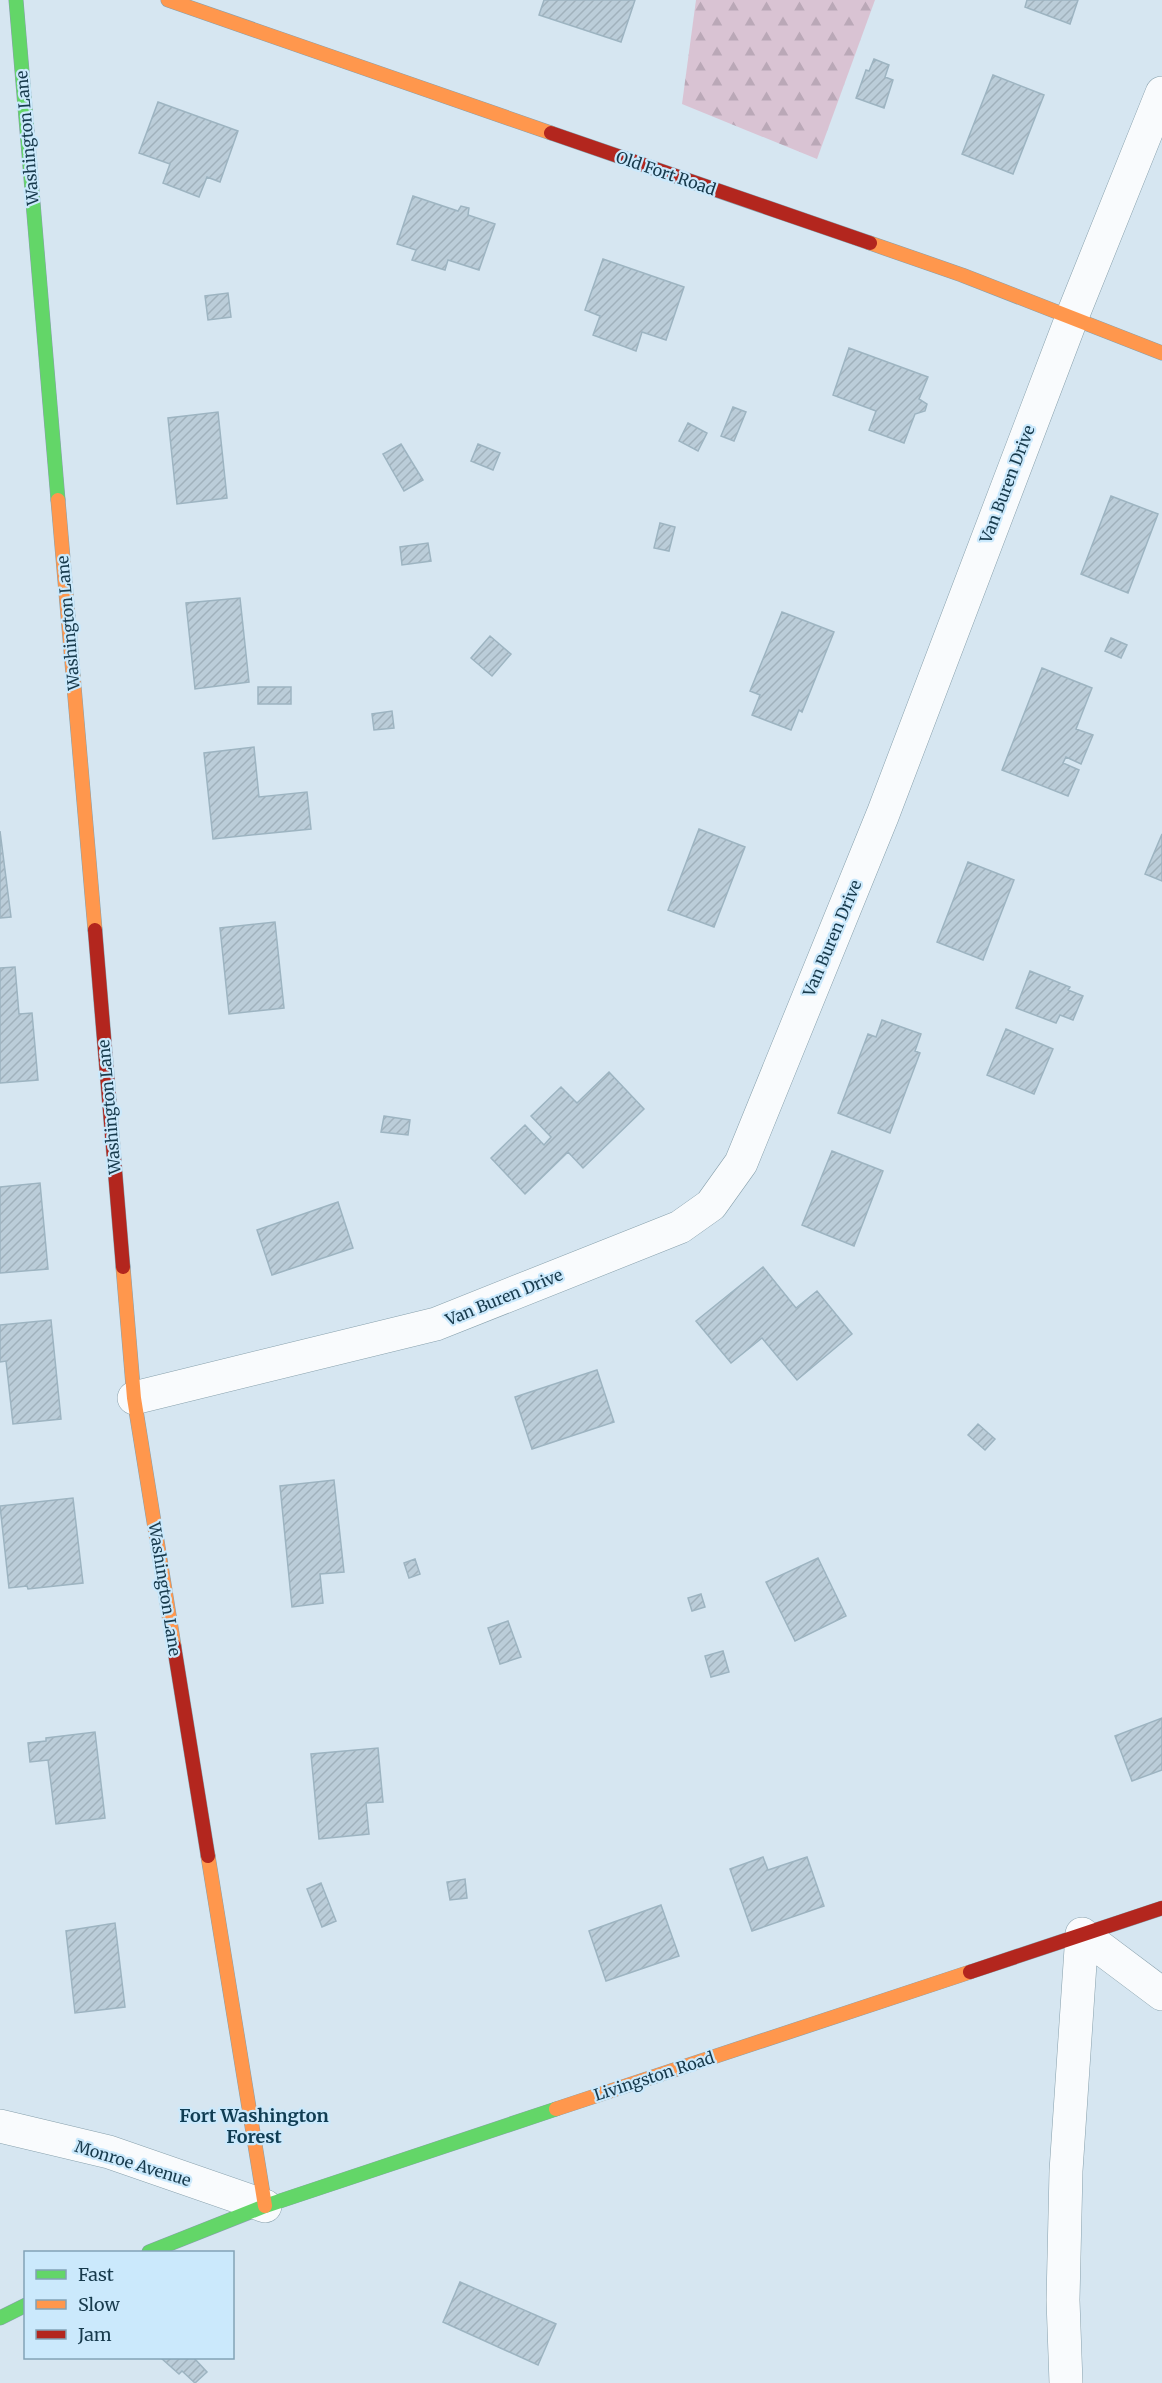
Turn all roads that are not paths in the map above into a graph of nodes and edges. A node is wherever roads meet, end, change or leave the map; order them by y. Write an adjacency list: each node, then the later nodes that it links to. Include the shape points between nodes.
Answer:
1 (16, 0): 6 (main road, Washington Lane)
2 (168, 0): 4 (main road, Old Fort Road, via 962,275)
3 (1162, 93): 4 (street, Van Buren Drive)
4 (1072, 317): 5 (main road, Old Fort Road); 6 (street, Van Buren Drive, via 883,814 741,1163 711,1205 680,1227 436,1324)
5 (1162, 353)
6 (134, 1398): 11 (main road, Washington Lane)
7 (1162, 1908): 8 (main road, Livingston Road)
8 (1082, 1935): 9 (street); 11 (main road, Livingston Road); 15 (street, via 1066,2171)
9 (1162, 1994)
10 (0, 2126): 11 (street, Monroe Avenue, via 109,2152)
11 (265, 2206): 12 (main road, Livingston Road)
12 (154, 2251)
13 (24, 2306): 14 (main road)
14 (0, 2318)
15 (1066, 2383)

